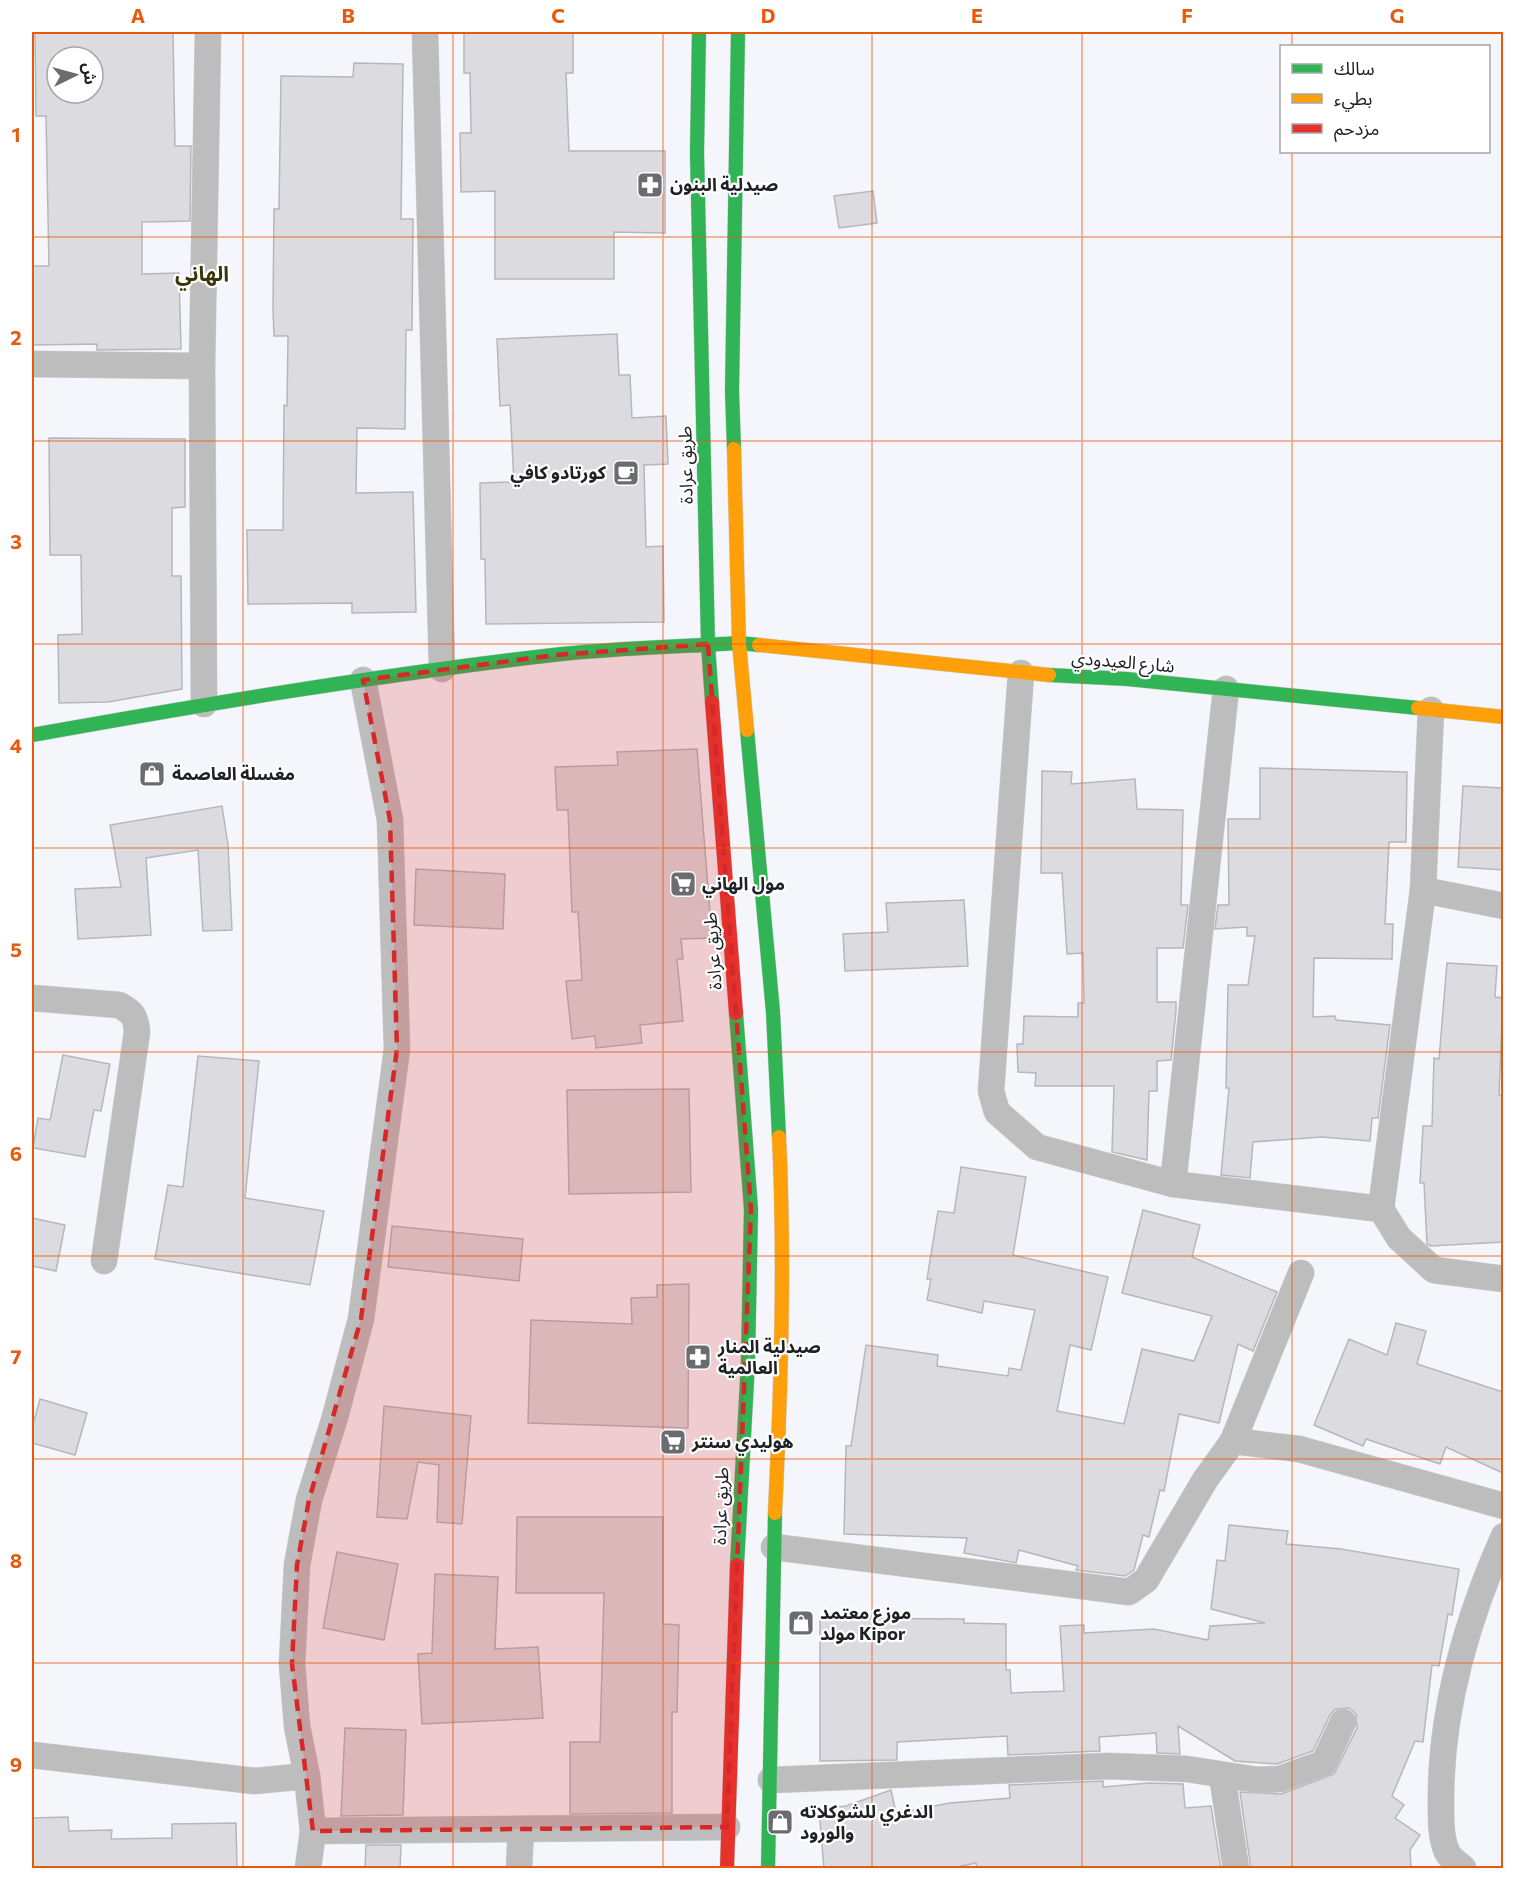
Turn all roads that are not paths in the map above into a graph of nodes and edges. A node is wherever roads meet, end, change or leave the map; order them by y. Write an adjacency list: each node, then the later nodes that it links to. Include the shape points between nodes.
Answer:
1 (208, 32): 6 (street)
2 (425, 32): 9 (street)
3 (699, 32): 8 (main road, طريق عرادة, via 697,152)
4 (738, 32): 7 (main road, via 732,391)
5 (32, 364): 6 (street)
6 (202, 366): 13 (street)
7 (739, 643): 8 (main road, شارع العيدودي); 10 (main road, شارع العيدودي); 28 (main road, via 773,1012 783,1220)
8 (708, 644): 9 (main road, شارع العيدودي, via 556,655); 34 (main road, طريق عرادة, via 751,1209)
9 (442, 669): 11 (main road, شارع العيدودي)
10 (1021, 673): 12 (main road, شارع العيدودي); 20 (street, via 991,1091 997,1112 1037,1147)
11 (363, 680): 13 (main road, شارع العيدودي); 32 (street, via 390,820 398,1049 361,1319 309,1500 297,1564 292,1664 297,1726)
12 (1226, 690): 14 (main road, شارع العيدودي); 20 (street)
13 (204, 704): 16 (main road, شارع العيدودي)
14 (1431, 710): 15 (main road, شارع العيدودي); 17 (street)
15 (1503, 717)
16 (32, 735)
17 (1422, 890): 18 (street); 21 (street)
18 (1503, 906)
19 (32, 998): 22 (street, via 118,1005 136,1019)
20 (1173, 1184): 21 (street)
21 (1381, 1209): 24 (street, via 1399,1238 1434,1270)
22 (104, 1261)
23 (1301, 1273): 25 (street)
24 (1503, 1279)
25 (1233, 1441): 26 (street, via 1299,1449); 28 (street, via 1205,1480 1146,1580 1129,1592)
26 (1503, 1506)
27 (1503, 1536): 42 (street, via 1468,1635 1446,1719 1441,1827 1448,1854)
28 (774, 1547): 33 (main road)
29 (1342, 1722): 31 (street, via 1324,1762 1306,1771 1280,1779)
30 (32, 1755): 32 (street, via 254,1781)
31 (1222, 1775): 33 (street, via 1187,1769 1108,1766); 41 (street)
32 (307, 1776): 36 (street)
33 (771, 1780): 40 (main road)
34 (728, 1827): 35 (street); 39 (main road, طريق عرادة)
35 (521, 1829): 36 (street); 38 (street)
36 (313, 1831): 37 (street)
37 (308, 1869)
38 (519, 1869)
39 (727, 1869)
40 (768, 1869)
41 (1236, 1869)
42 (1463, 1869)

